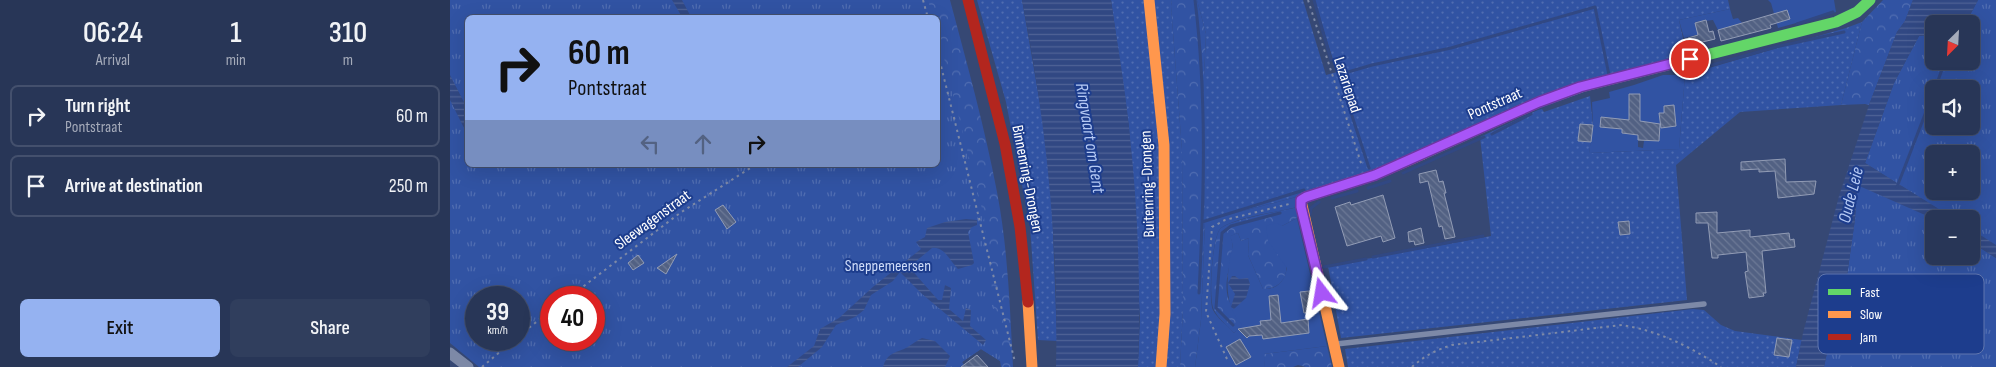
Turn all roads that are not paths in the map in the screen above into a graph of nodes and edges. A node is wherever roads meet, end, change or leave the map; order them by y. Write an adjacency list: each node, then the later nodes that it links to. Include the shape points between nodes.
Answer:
1 (968, 0): 8 (main road, Binnenring-Drongen, via 1017,208 1028,286)
2 (1150, 0): 9 (main road, Buitenring-Drongen, via 1164,145 1165,314)
3 (1870, 0): 5 (main road, Pontstraat, via 1857,12 1836,22 1580,87 1366,178 1301,200)
4 (1704, 304): 5 (lane)
5 (1334, 344): 10 (main road)
6 (450, 353): 7 (street)
7 (468, 367)
8 (1032, 367)
9 (1161, 367)
10 (1339, 367)

